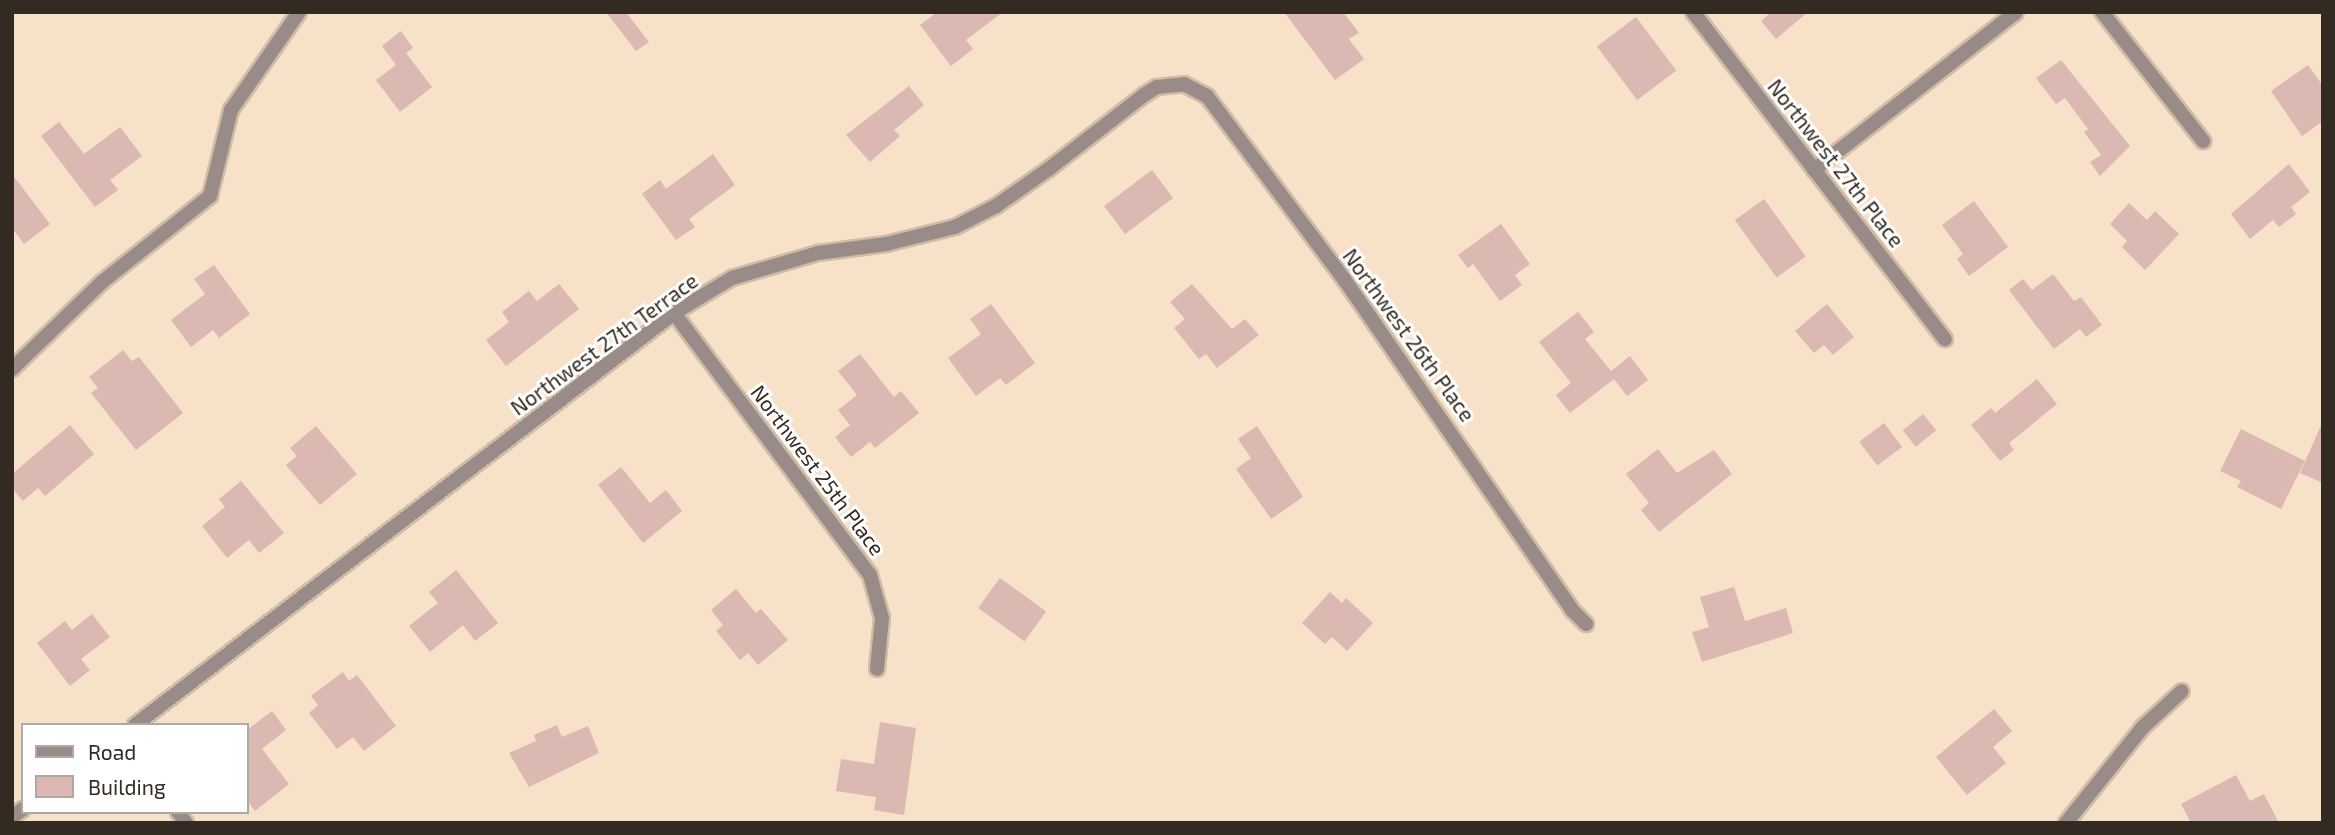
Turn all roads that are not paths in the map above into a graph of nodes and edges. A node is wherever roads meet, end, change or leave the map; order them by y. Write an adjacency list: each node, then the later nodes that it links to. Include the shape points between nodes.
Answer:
1 (299, 12): 10 (street, via 231,110 210,197 102,282)
2 (1693, 12): 7 (street, Northwest 27th Place)
3 (2016, 12): 7 (street)
4 (2102, 12): 6 (street)
5 (1184, 84): 8 (street, Northwest 27th Terrace, via 1157,87 1144,95 1050,169 955,227 886,244 818,253 732,278); 11 (street, Northwest 26th Place, via 1207,96 1336,268)
6 (2203, 141)
7 (1814, 170): 9 (street, Northwest 27th Place)
8 (674, 313): 12 (street, Northwest 25th Place, via 870,575 882,618); 14 (street, Northwest 27th Terrace)
9 (1945, 339)
10 (12, 369)
11 (1586, 624)
12 (877, 669)
13 (2182, 691): 15 (street, via 2142,728)
14 (138, 723)
15 (2066, 823)

